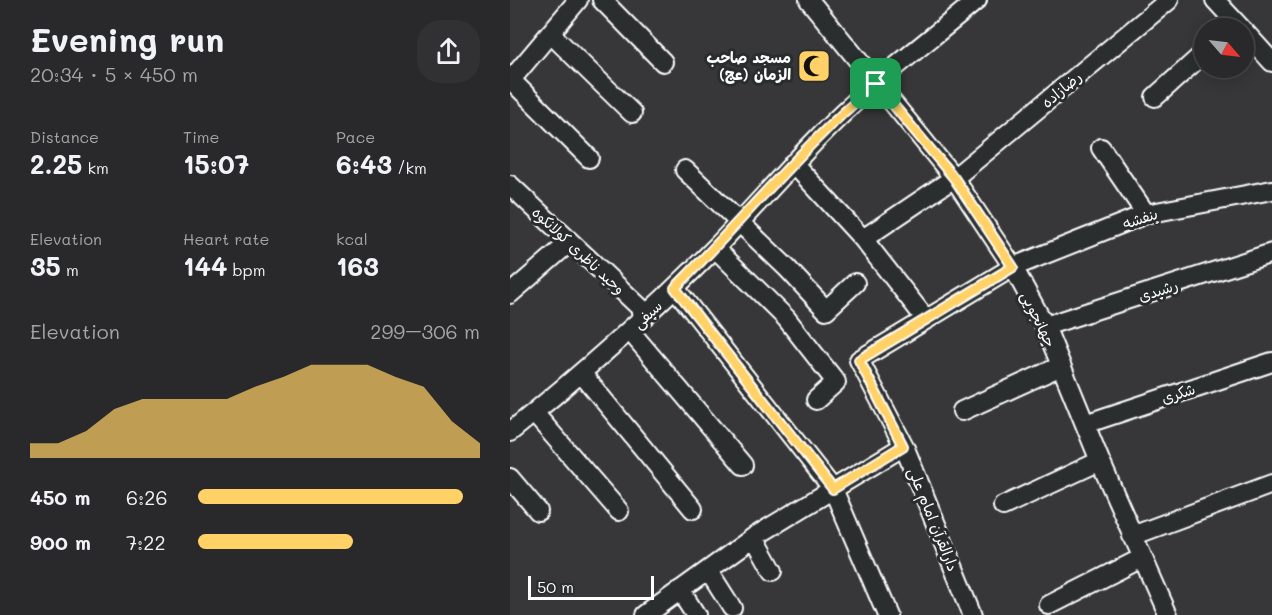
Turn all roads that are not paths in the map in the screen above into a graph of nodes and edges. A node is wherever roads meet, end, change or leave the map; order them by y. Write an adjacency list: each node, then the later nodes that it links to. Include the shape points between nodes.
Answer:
1 (578, 0): 8 (street)
2 (602, 0): 10 (street)
3 (808, 0): 14 (street, جهانجویی)
4 (977, 0): 14 (street, سیفی)
5 (1169, 0): 21 (street, رضازاده)
6 (1215, 0): 7 (street)
7 (1230, 18)
8 (550, 33): 13 (street); 16 (street)
9 (1254, 43): 12 (street)
10 (663, 62)
11 (1194, 62): 15 (street)
12 (1272, 62)
13 (511, 81): 18 (street)
14 (876, 84): 19 (street, سیفی); 21 (street, جهانجویی)
15 (1155, 97)
16 (632, 113)
17 (1101, 147): 24 (street)
18 (589, 158)
19 (794, 163): 25 (street, سیفی); 26 (street)
20 (685, 170): 25 (street)
21 (954, 178): 26 (street, رضازاده); 30 (street, جهانجویی)
22 (510, 185): 27 (street, وحید ناظری کولانکوه)
23 (1272, 190): 24 (street, بنفشه)
24 (1146, 214): 30 (street, بنفشه)
25 (740, 223): 28 (street, سیفی); 31 (street, via 826,310)
26 (863, 239): 35 (street)
27 (570, 242): 33 (street); 34 (street, وحید ناظری کولانکوه)
28 (715, 248): 32 (street, سیفی); 41 (street, via 786,318 836,382)
29 (1272, 253): 36 (street, رشیدی)
30 (1013, 267): 35 (street, دارالقرآن امام علی); 36 (street, جهانجویی)
31 (855, 283)
32 (675, 288): 34 (street, سیفی); 51 (street)
33 (510, 294)
34 (647, 314): 37 (street, سیفی)
35 (925, 318): 46 (street, دارالقرآن امام علی, via 859,360)
36 (1045, 326): 39 (street, جهانجویی)
37 (630, 331): 40 (street, سیفی); 48 (street)
38 (1272, 362): 44 (street, شکری)
39 (1061, 366): 42 (street); 44 (street, جهانجویی)
40 (582, 374): 43 (street, سیفی); 53 (street)
41 (816, 399)
42 (962, 411)
43 (534, 413): 45 (street, سیفی); 55 (street)
44 (1085, 424): 47 (street, جهانجویی)
45 (510, 432)
46 (903, 446): 51 (street); 67 (street, دارالقرآن امام علی)
47 (1100, 461): 52 (street); 56 (street, جهانجویی)
48 (743, 465)
49 (510, 478): 54 (street)
50 (1272, 484): 56 (street)
51 (833, 489): 57 (street); 66 (street)
52 (1003, 506)
53 (693, 509)
54 (538, 511)
55 (619, 511)
56 (1132, 536): 58 (street, جهانجویی)
57 (754, 537): 59 (street); 60 (street)
58 (1142, 558): 62 (street); 68 (street, جهانجویی)
59 (708, 570): 61 (street); 63 (street)
60 (773, 571)
61 (680, 590): 64 (street); 65 (street)
62 (1048, 605)
63 (732, 608)
64 (646, 615)
65 (696, 615)
66 (886, 615)
67 (973, 615)
68 (1168, 615)

